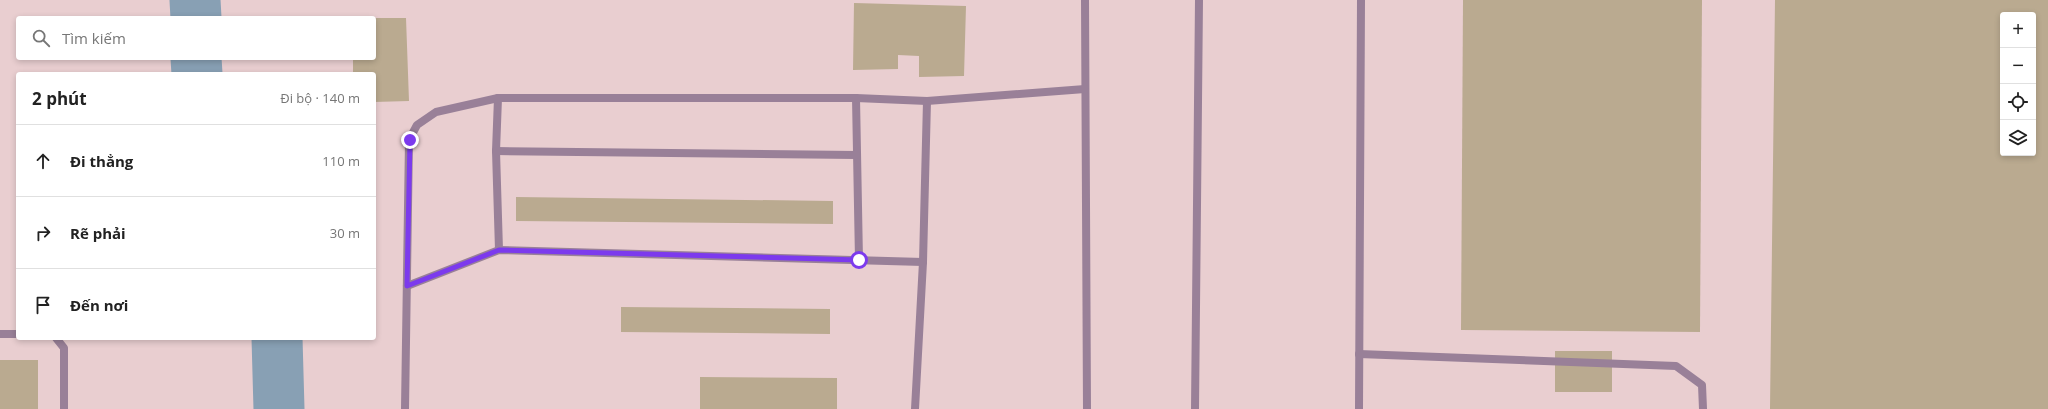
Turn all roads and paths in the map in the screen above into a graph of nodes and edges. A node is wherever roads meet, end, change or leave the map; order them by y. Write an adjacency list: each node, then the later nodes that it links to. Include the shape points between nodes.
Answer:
1 (1085, 0): 4 (lane)
2 (1199, 0): 22 (lane)
3 (1361, 0): 17 (lane)
4 (1085, 89): 7 (lane); 21 (lane)
5 (498, 98): 6 (lane); 8 (lane); 13 (lane, via 436,112 417,125 412,135)
6 (856, 98): 7 (lane); 9 (lane)
7 (927, 101): 12 (lane)
8 (496, 151): 9 (lane); 10 (lane)
9 (856, 155): 11 (lane)
10 (499, 250): 11 (lane); 13 (lane)
11 (859, 260): 12 (lane)
12 (923, 262): 20 (lane)
13 (407, 286): 19 (lane)
14 (0, 334): 15 (lane)
15 (16, 334)
16 (58, 340): 18 (lane, via 64,348)
17 (1359, 354): 23 (lane); 24 (lane, via 1676,366 1702,385)
18 (64, 409)
19 (405, 409)
20 (915, 409)
21 (1087, 409)
22 (1195, 409)
23 (1359, 409)
24 (1703, 409)

